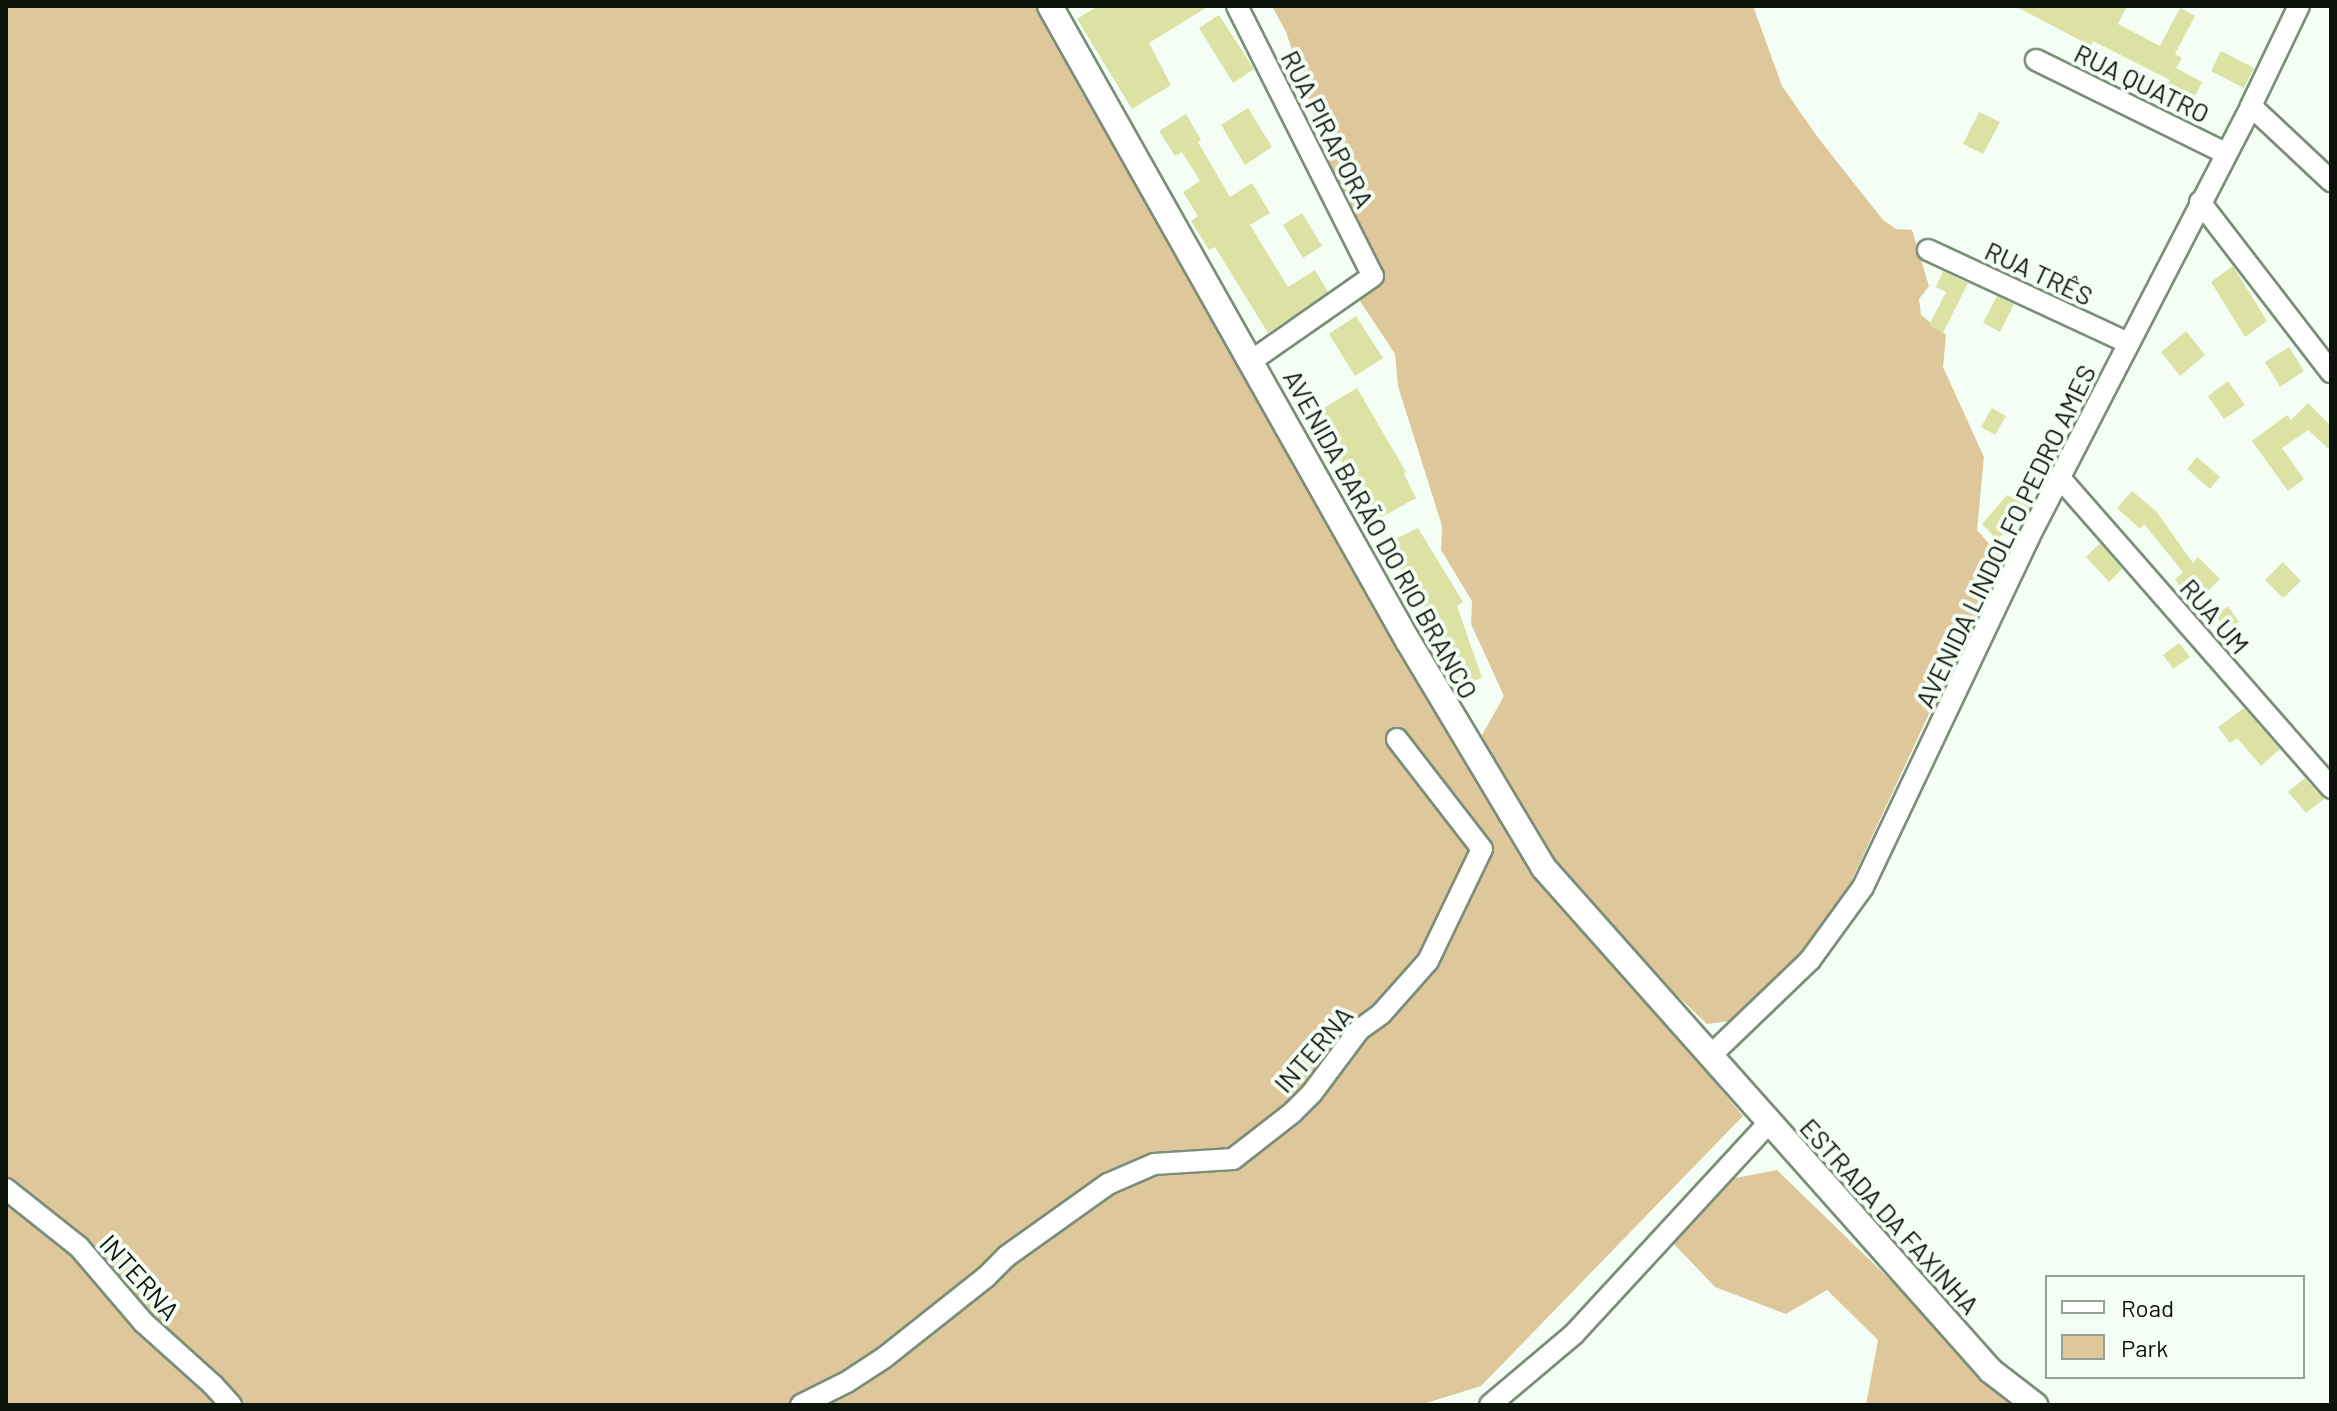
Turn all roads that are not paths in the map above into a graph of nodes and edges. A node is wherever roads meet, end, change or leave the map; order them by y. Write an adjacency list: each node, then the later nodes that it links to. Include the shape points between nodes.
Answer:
1 (1237, 6): 11 (street, RUA PIRAPORA, via 1373,276)
2 (2299, 6): 5 (street, AVENIDA LINDOLFO PEDRO AMES)
3 (1052, 7): 11 (street, AVENIDA BARÃO DO RIO BRANCO)
4 (2036, 60): 6 (street, RUA QUATRO)
5 (2251, 106): 6 (street, AVENIDA LINDOLFO PEDRO AMES); 7 (street)
6 (2225, 153): 8 (street, AVENIDA LINDOLFO PEDRO AMES)
7 (2331, 181)
8 (2200, 202): 10 (street, AVENIDA LINDOLFO PEDRO AMES); 12 (street)
9 (1928, 250): 10 (street, RUA TRÊS)
10 (2128, 343): 13 (street, AVENIDA LINDOLFO PEDRO AMES)
11 (1251, 361): 16 (street, AVENIDA BARÃO DO RIO BRANCO, via 1543,867)
12 (2331, 372)
13 (2060, 478): 15 (street, RUA UM); 16 (street, AVENIDA LINDOLFO PEDRO AMES, via 1863,887 1810,960)
14 (1397, 739): 20 (street, INTERNA, via 1482,849 1428,961 1381,1014 1359,1030 1312,1093 1233,1159 1154,1164 1108,1184 1045,1226 885,1357)
15 (2331, 788)
16 (1710, 1056): 17 (street, ESTRADA DA FAXINHA)
17 (1769, 1123): 21 (street, via 1574,1334); 22 (street, ESTRADA DA FAXINHA, via 1991,1371)
18 (6, 1189): 19 (street, INTERNA, via 79,1247 143,1322)
19 (231, 1405)
20 (801, 1405)
21 (1490, 1405)
22 (2035, 1405)

